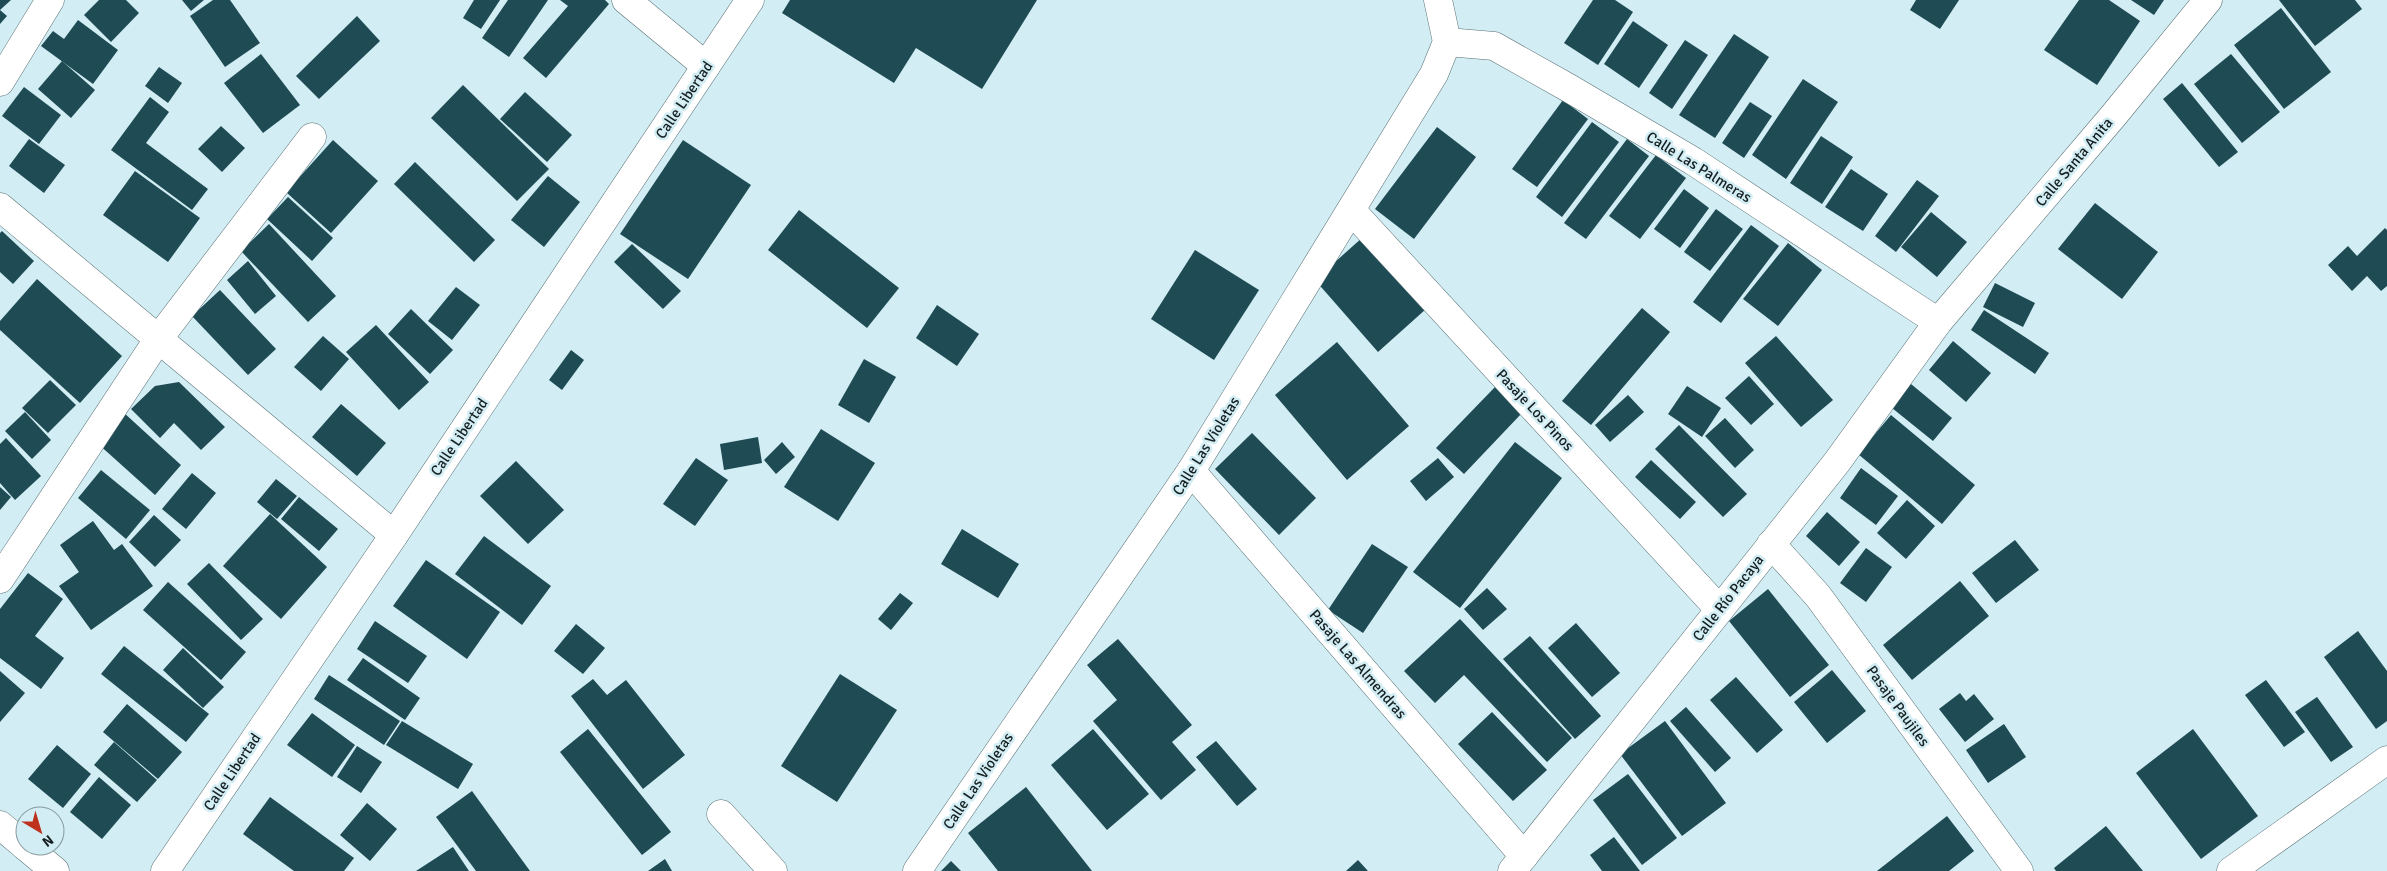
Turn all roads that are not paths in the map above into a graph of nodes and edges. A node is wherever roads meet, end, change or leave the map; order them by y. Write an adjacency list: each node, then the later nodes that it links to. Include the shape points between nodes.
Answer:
1 (50, 0): 8 (street)
2 (626, 0): 7 (street)
3 (750, 0): 7 (street, Calle Libertad)
4 (1438, 0): 6 (street)
5 (2208, 0): 12 (street, Calle Santa Anita)
6 (1447, 42): 11 (street, Calle Las Violetas, via 1434,74); 12 (street, Calle Las Palmeras, via 1494,46 1567,86 1693,161)
7 (706, 66): 15 (street, Calle Libertad)
8 (0, 82)
9 (312, 136): 13 (street)
10 (0, 206): 13 (street)
11 (1351, 210): 14 (street, Calle Las Violetas); 18 (street, Pasaje Los Pinos)
12 (1938, 322): 16 (street, Calle Río Pacaya, via 1837,462)
13 (159, 338): 15 (street); 17 (street)
14 (1191, 471): 24 (street, Pasaje Las Almendras); 28 (street, Calle Las Violetas)
15 (394, 534): 26 (street, Calle Libertad)
16 (1771, 544): 18 (street, Calle Río Pacaya); 29 (street, Pasaje Paujiles, via 1818,596)
17 (0, 579)
18 (1719, 609): 24 (street, Calle Río Pacaya)
19 (2387, 760): 30 (street)
20 (721, 814): 27 (street)
21 (0, 825): 22 (street)
22 (15, 838)
23 (37, 856): 25 (street)
24 (1518, 864)
25 (55, 871)
26 (165, 871)
27 (773, 871)
28 (917, 871)
29 (2019, 871)
30 (2231, 871)

